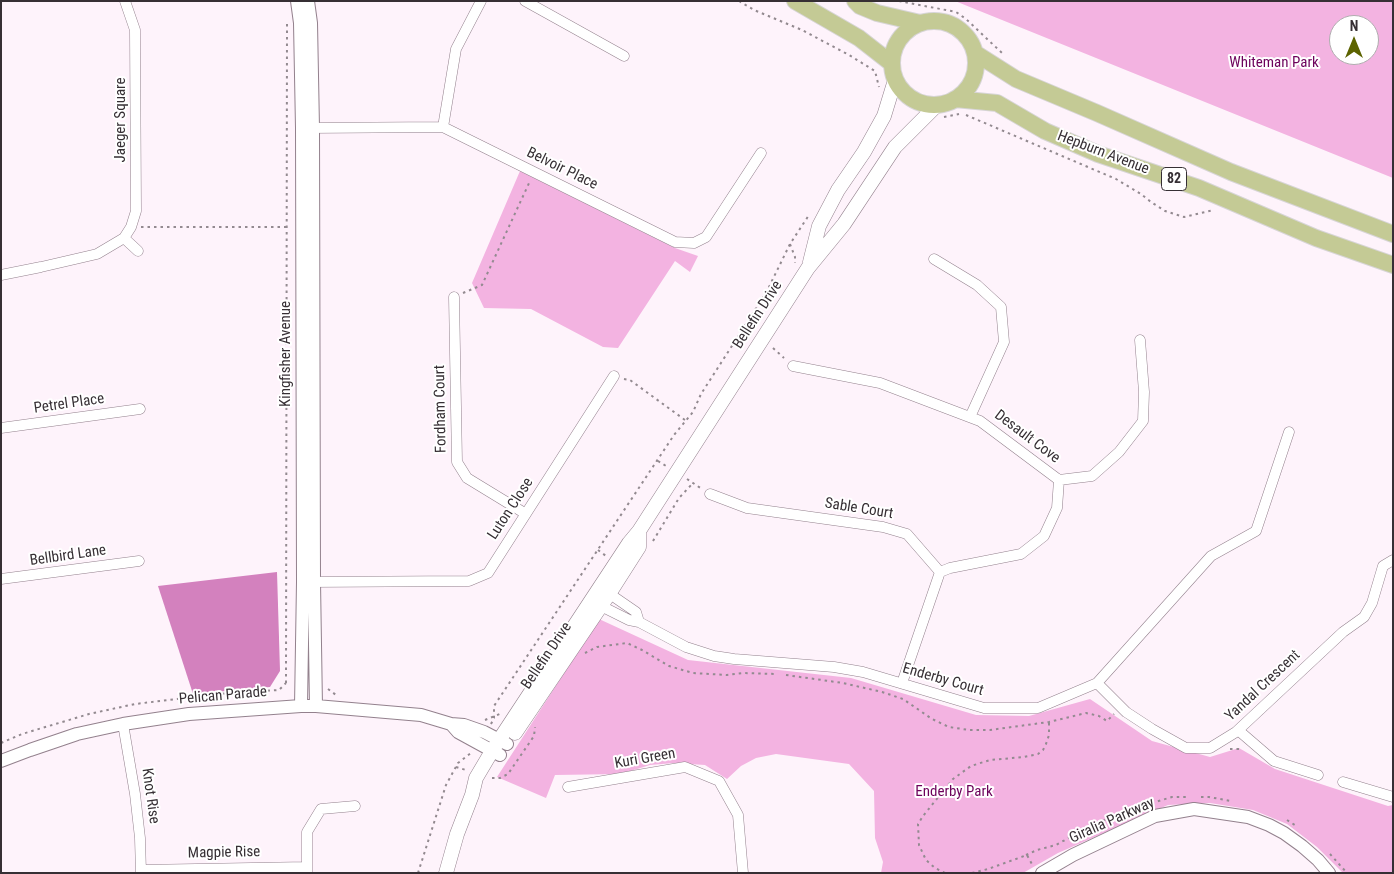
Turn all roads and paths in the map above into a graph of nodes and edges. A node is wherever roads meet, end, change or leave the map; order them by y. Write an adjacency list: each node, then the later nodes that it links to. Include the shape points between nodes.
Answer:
1 (125, 1): 25 (street, Jaeger Square, via 135,30 136,211)
2 (297, 1): 20 (street, Kingfisher Avenue)
3 (308, 1): 20 (street, Kingfisher Avenue, via 311,23)
4 (481, 1): 19 (street, via 456,49)
5 (525, 1): 12 (street)
6 (739, 1): 15 (path, via 802,30 875,71)
7 (794, 1): 13 (main road, via 859,38)
8 (855, 1): 10 (main road, 82, via 877,13)
9 (287, 23): 26 (path)
10 (920, 23): 11 (main road, 82, via 938,21 954,26 968,37); 13 (main road, via 905,32 895,46)
11 (975, 53): 16 (main road, via 972,79); 27 (main road, 82, via 1016,79 1231,172)
12 (624, 56)
13 (891, 63): 14 (main road)
14 (895, 80): 17 (main road, 82, via 906,94 921,103); 32 (main road, Bellefin Drive, via 884,116 819,226)
15 (880, 90)
16 (955, 99): 17 (main road, 82); 31 (main road, Hepburn Avenue / 82, via 997,103 1045,131 1098,154 1199,188 1316,238)
17 (938, 104): 32 (main road, Bellefin Drive, via 895,147 844,224)
18 (938, 122): 23 (path, via 945,117 963,114 1116,179 1165,211 1184,217)
19 (443, 127): 20 (street, Belvoir Place); 22 (street, Belvoir Place)
20 (308, 128): 52 (street, Kingfisher Avenue)
21 (761, 153): 22 (street, Belvoir Place, via 706,237 694,243 675,242)
22 (534, 172): 34 (path, via 482,285)
23 (1220, 209)
24 (809, 215): 41 (path, via 790,244 766,293)
25 (131, 227): 26 (path); 28 (street, Jaeger Square)
26 (287, 227): 57 (path, via 286,683)
27 (1393, 234)
28 (124, 238): 29 (street); 33 (street, Jaeger Square, via 97,254)
29 (138, 251)
30 (934, 259): 40 (street, via 977,285 1002,307 1004,342)
31 (1393, 264)
32 (808, 268): 35 (main road, Bellefin Drive)
33 (1, 275)
34 (454, 297): 47 (street, Fordham Court, via 457,462 467,478)
35 (762, 339): 37 (path); 44 (main road, Bellefin Drive)
36 (1140, 340): 45 (street, via 1143,422 1119,452 1092,476)
37 (794, 366): 40 (street, Desault Cove, via 880,383)
38 (614, 376): 41 (path, via 630,380); 47 (street, Luton Close)
39 (140, 409): 42 (street, Petrel Place)
40 (970, 417): 45 (street, Desault Cove, via 980,421)
41 (685, 420): 65 (path, via 494,706)
42 (1, 428)
43 (1289, 432): 60 (street, Enderby Court, via 1256,531 1211,556)
44 (677, 473): 46 (path); 53 (main road, Bellefin Drive, via 629,543)
45 (1059, 480): 50 (street, Desault Cove, via 1057,508 1044,536 1021,554)
46 (710, 494): 50 (street, Sable Court, via 747,508 883,527 907,534)
47 (526, 514): 52 (street, Luton Close, via 488,573 469,581)
48 (1393, 560): 70 (street, Yandal Crescent, via 1383,566 1372,603 1364,617 1342,632)
49 (140, 561): 51 (street, Bellbird Lane)
50 (940, 572): 59 (street)
51 (1, 579)
52 (309, 582): 57 (street, Kingfisher Avenue); 58 (street, Kingfisher Avenue)
53 (604, 590): 54 (main road, Bellefin Drive); 55 (street, Enderby Court, via 636,612)
54 (595, 603): 55 (street, Enderby Court); 66 (main road, Bellefin Drive)
55 (640, 622): 59 (street, Enderby Court, via 686,647 714,656 834,666)
56 (579, 655): 68 (path, via 597,647 627,643 669,666 694,673 780,674 843,683 882,692 903,700 949,727 969,730)
57 (302, 683): 62 (street, Kingfisher Avenue)
58 (316, 683): 61 (path, via 324,683); 63 (street, Kingfisher Avenue)
59 (902, 683): 60 (street, Enderby Court, via 984,708 1038,708)
60 (1097, 683): 64 (street, Yandal Crescent)
61 (338, 696)
62 (302, 706): 63 (street, Pelican Parade); 69 (street, Pelican Parade, via 189,714)
63 (316, 706): 71 (street, Pelican Parade, via 421,715 464,725)
64 (1122, 708): 68 (path, via 1106,721 1086,713); 70 (street, Yandal Crescent, via 1186,748 1210,748)
65 (494, 716): 66 (path, via 504,712); 67 (path); 71 (path)
66 (519, 719): 71 (main road, Bellefin Drive); 74 (path, via 536,727 525,751 508,774 500,778)
67 (481, 720)
68 (1049, 722): 86 (path, via 1046,744 1038,754 990,760 971,766 953,779 923,816 918,824 919,845 926,860)
69 (123, 724): 72 (street, Pelican Parade, via 78,734); 82 (street, Knot Rise, via 135,794)
70 (1238, 730): 75 (street, via 1274,761)
71 (494, 744): 73 (path); 74 (main road, Bellefin Drive)
72 (1, 761)
73 (456, 767): 74 (path); 83 (path, via 443,793)
74 (483, 775): 84 (main road, Bellefin Drive, via 457,834)
75 (1318, 775)
76 (1343, 782): 78 (street)
77 (568, 787): 85 (street, Kuri Green, via 685,767 719,781 738,815)
78 (1393, 797)
79 (355, 806): 80 (street, via 321,810 307,832)
80 (307, 870): 82 (street, Magpie Rise)
81 (1038, 870): 87 (path, via 1027,855); 88 (street, Giralia Parkway, via 1155,816 1194,809 1248,817 1269,825 1302,846)
82 (141, 872)
83 (418, 873)
84 (446, 873)
85 (743, 873)
86 (945, 873)
87 (972, 873)
88 (1329, 873)

